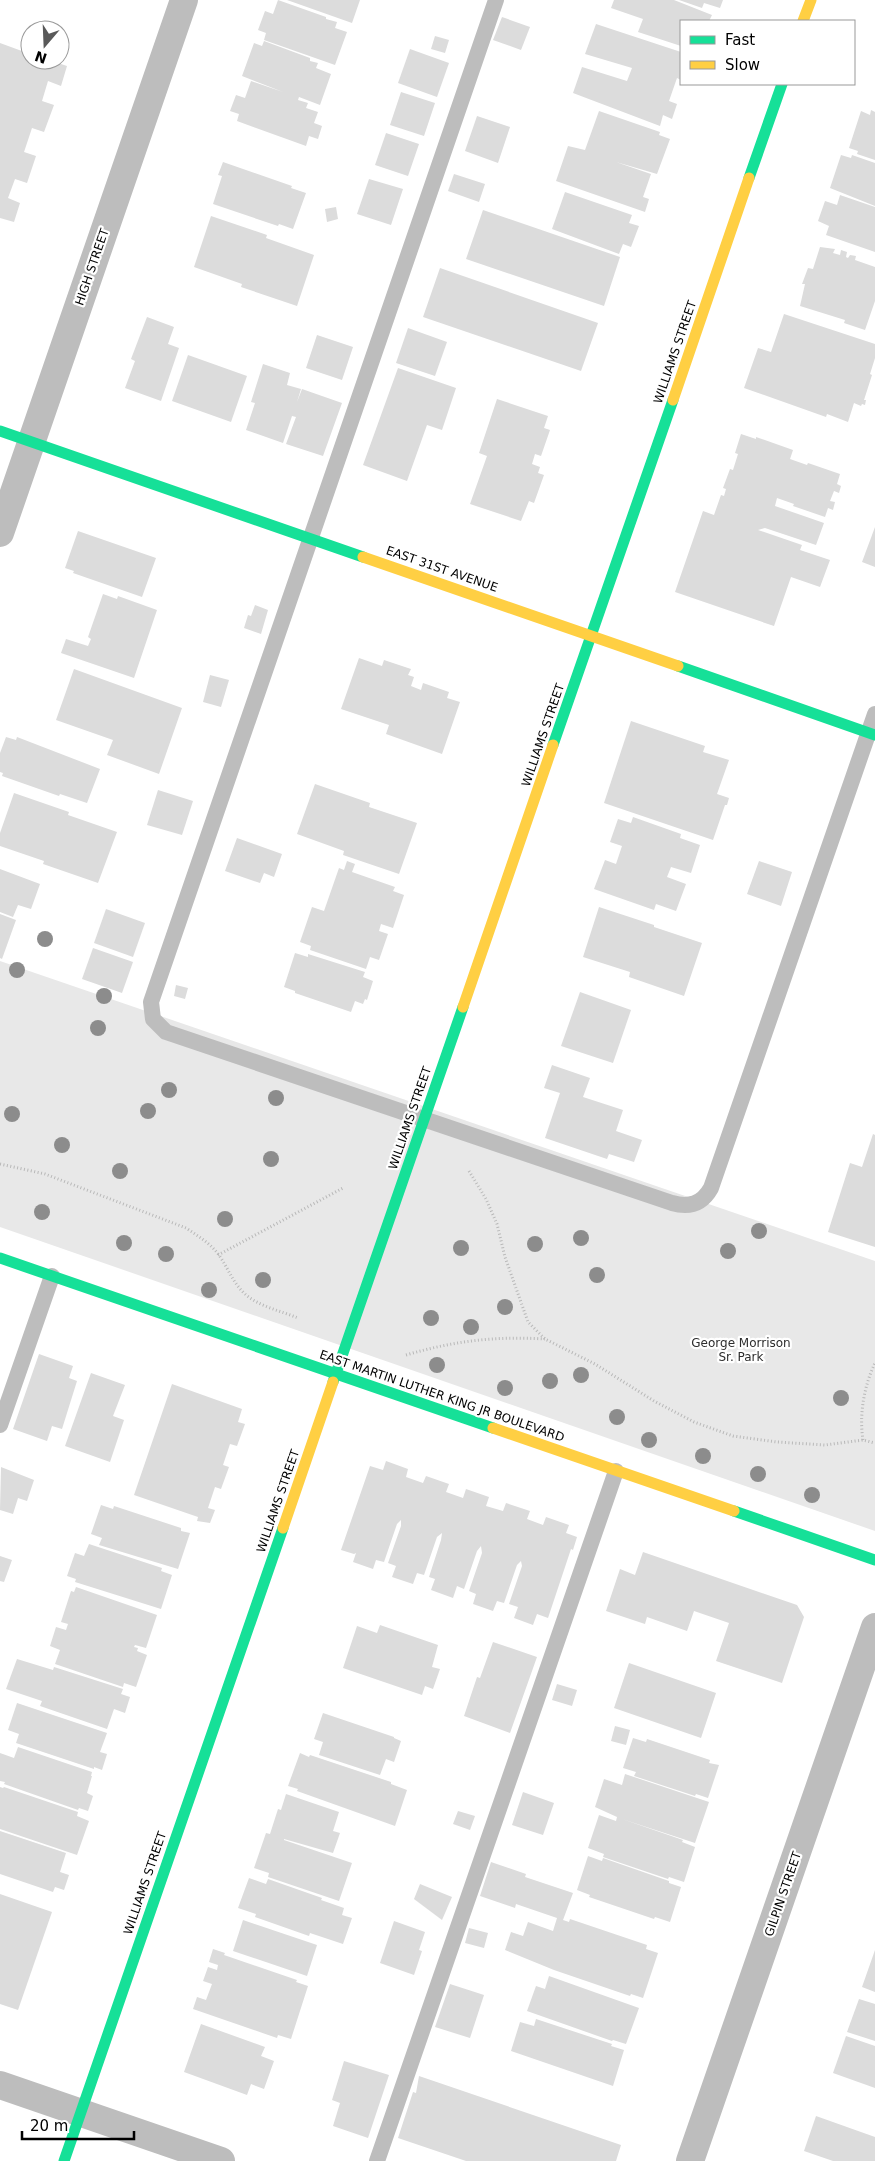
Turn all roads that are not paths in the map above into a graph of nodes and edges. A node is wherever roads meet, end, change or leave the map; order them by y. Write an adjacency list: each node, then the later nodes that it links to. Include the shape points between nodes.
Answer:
1 (184, 0): 7 (street, HIGH STREET)
2 (496, 0): 9 (lane)
3 (811, 0): 4 (street)
4 (803, 20)
5 (782, 85): 10 (street, WILLIAMS STREET)
6 (0, 431): 7 (street, EAST 31ST AVENUE)
7 (32, 442): 8 (street, HIGH STREET); 9 (street, EAST 31ST AVENUE)
8 (0, 533)
9 (311, 538): 10 (street, EAST 31ST AVENUE); 13 (lane, via 151,1002 151,1010 154,1019 166,1032)
10 (591, 636): 12 (street, EAST 31ST AVENUE); 13 (street, WILLIAMS STREET)
11 (875, 714): 12 (lane)
12 (872, 734): 13 (lane, via 707,1196 691,1205 672,1203)
13 (424, 1119): 16 (street, WILLIAMS STREET)
14 (0, 1258): 15 (street, EAST MARTIN LUTHER KING JR BOULEVARD)
15 (52, 1276): 16 (street, EAST MARTIN LUTHER KING JR BOULEVARD); 17 (lane)
16 (337, 1374): 18 (street, EAST MARTIN LUTHER KING JR BOULEVARD); 22 (street, WILLIAMS STREET)
17 (0, 1425)
18 (616, 1471): 19 (street, EAST MARTIN LUTHER KING JR BOULEVARD); 25 (lane)
19 (875, 1560)
20 (875, 1628): 26 (street, GILPIN STREET)
21 (0, 2085): 22 (street)
22 (80, 2113): 23 (street, WILLIAMS STREET); 24 (street)
23 (64, 2161)
24 (221, 2161)
25 (377, 2161)
26 (690, 2161)

